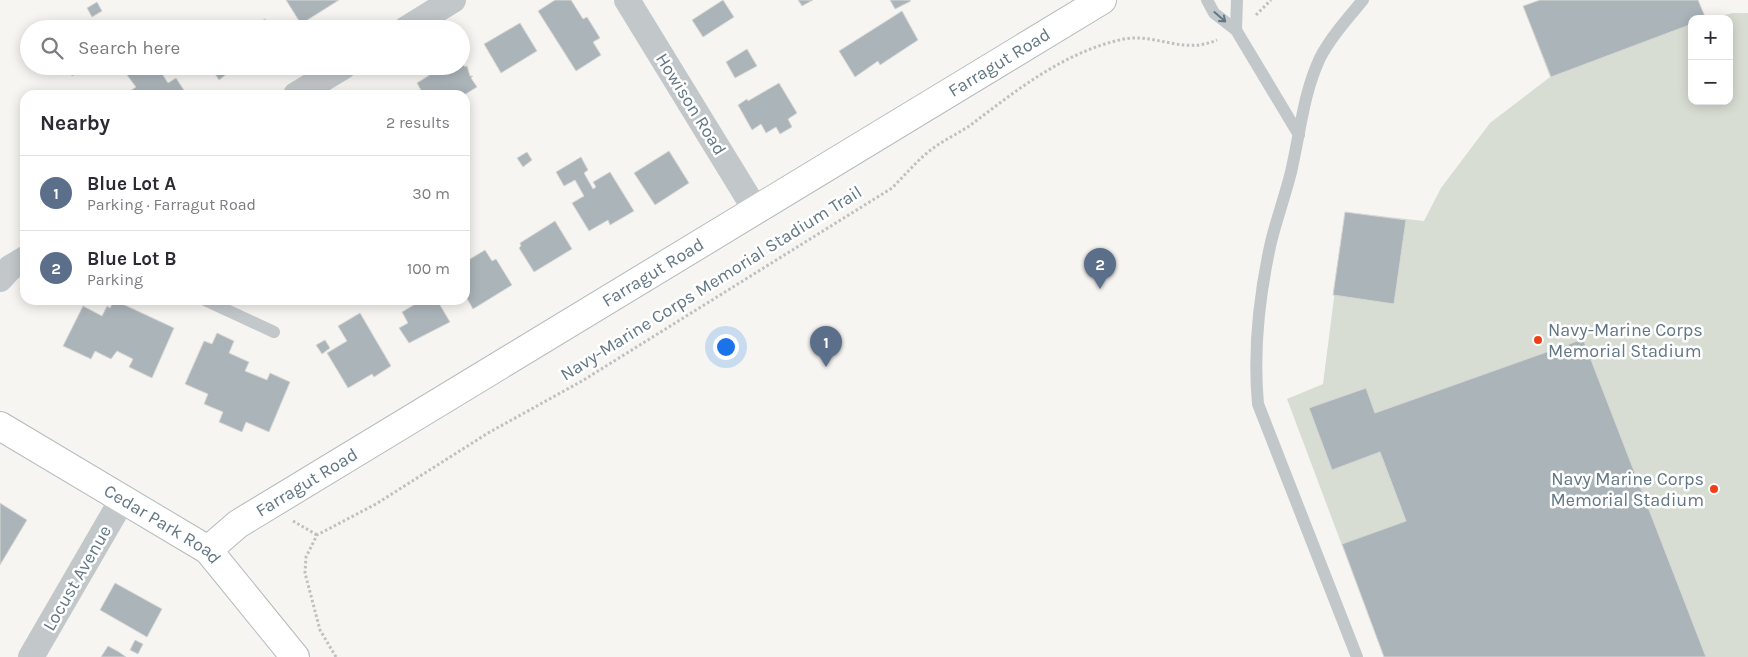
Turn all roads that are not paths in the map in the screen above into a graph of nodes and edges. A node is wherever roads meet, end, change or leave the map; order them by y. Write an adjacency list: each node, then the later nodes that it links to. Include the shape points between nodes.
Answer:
1 (453, 0): 7 (street)
2 (627, 0): 12 (street, Howison Road)
3 (1102, 0): 12 (street, Farragut Road)
4 (1207, 0): 8 (lane, one-way to 8, via 1214,14)
5 (1237, 0): 8 (lane)
6 (1363, 0): 11 (lane, via 1321,57 1308,87)
7 (421, 20)
8 (1236, 30): 11 (lane)
9 (329, 75): 10 (street)
10 (304, 90)
11 (1299, 135): 22 (lane, via 1271,242 1258,322 1254,365 1258,404)
12 (755, 208): 19 (street, Farragut Road, via 238,524)
13 (20, 261): 14 (street)
14 (0, 280)
15 (216, 305): 16 (lane)
16 (274, 332)
17 (0, 426): 18 (street, Cedar Park Road)
18 (122, 500): 19 (street, Cedar Park Road); 20 (street, Locust Avenue)
19 (208, 550): 21 (street, Cedar Park Road)
20 (31, 657)
21 (295, 657)
22 (1357, 657)

